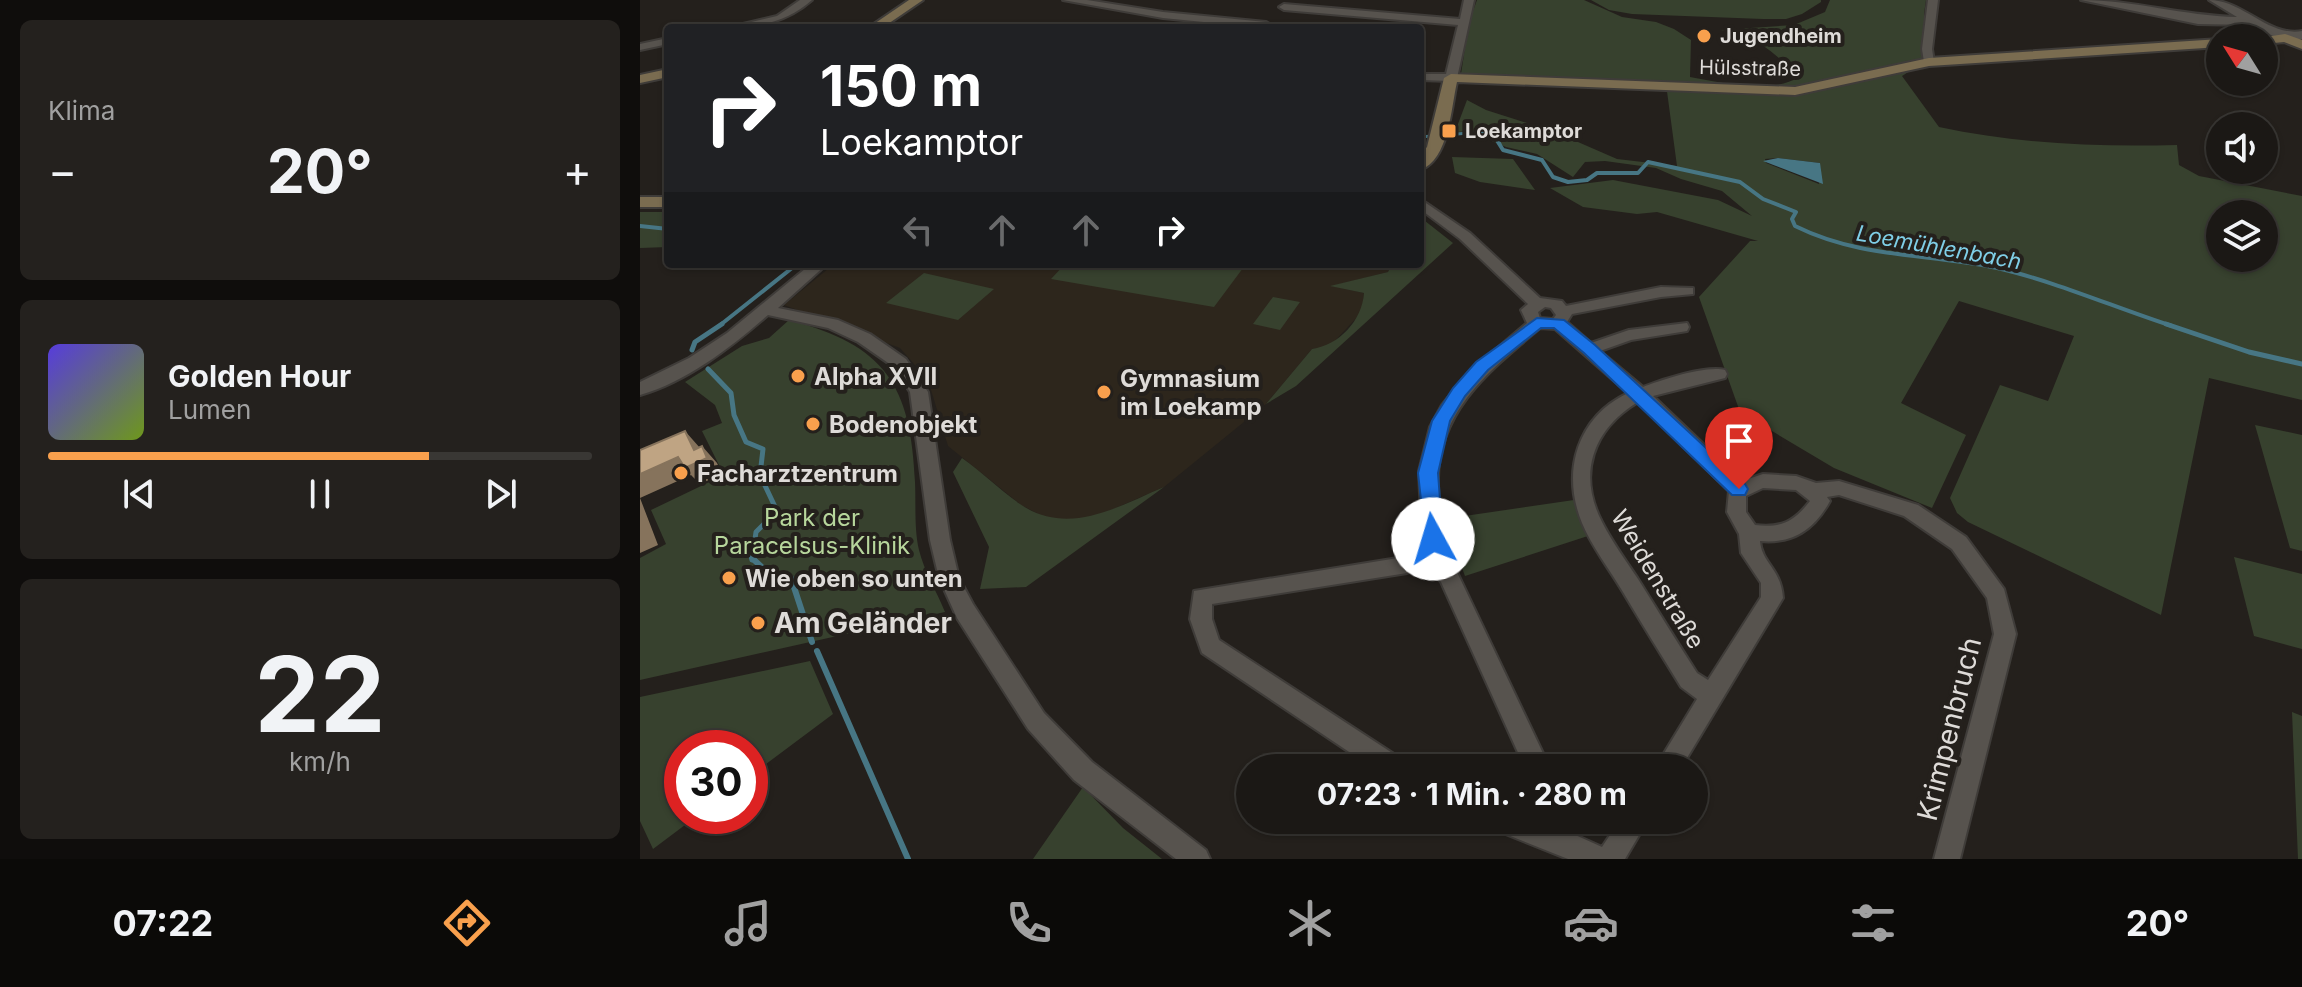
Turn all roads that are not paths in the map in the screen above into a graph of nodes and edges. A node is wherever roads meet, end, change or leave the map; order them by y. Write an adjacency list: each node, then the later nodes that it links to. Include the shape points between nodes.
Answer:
1 (807, 0): 11 (street, via 780,18)
2 (917, 0): 12 (main road)
3 (1068, 0): 13 (street)
4 (1469, 0): 10 (street)
5 (1933, 0): 22 (street)
6 (2087, 0): 9 (street, via 2207,21)
7 (2215, 0): 9 (street)
8 (1287, 4): 10 (street); 14 (street)
9 (2254, 21): 16 (street)
10 (1463, 22): 25 (street)
11 (751, 24)
12 (880, 24)
13 (1246, 24)
14 (1266, 24)
15 (2302, 35): 16 (street)
16 (2285, 38): 17 (main road); 20 (main road)
17 (2278, 39)
18 (664, 42): 21 (street)
19 (2206, 44): 22 (main road, Hülsstraße)
20 (2302, 45)
21 (640, 47)
22 (1929, 62): 25 (main road, Hülsstraße, via 1795,91)
23 (664, 74): 26 (main road)
24 (1424, 77): 25 (street, Hülsstraße)
25 (1451, 78): 27 (main road, via 1438,136)
26 (640, 79)
27 (1424, 159)
28 (640, 202): 29 (main road)
29 (664, 202)
30 (1424, 206): 33 (street, via 1465,236)
31 (815, 268): 34 (street)
32 (1688, 291): 35 (street, via 1661,292)
33 (1537, 304): 35 (street, via 1550,303); 36 (street, via 1529,313)
34 (766, 310): 40 (street, via 695,362); 52 (street, via 832,324 900,363 919,392 940,540 949,578 965,611 1036,721 1083,771)
35 (1561, 317): 36 (street); 38 (street)
36 (1537, 323): 45 (street, via 1482,366 1441,421 1428,473 1433,539)
37 (1681, 327): 38 (street, via 1629,335)
38 (1589, 349): 41 (street)
39 (1719, 374): 41 (street, Weidenstraße, via 1676,381)
40 (640, 389)
41 (1641, 395): 42 (street); 46 (street, Weidenstraße, via 1600,421 1584,444 1582,496 1591,522 1689,680)
42 (1739, 489): 43 (street, via 1763,481 1803,483); 44 (street, via 1733,501 1736,515)
43 (1815, 491): 44 (street, via 1820,501 1794,530 1775,536); 55 (street, Krimpenbruch, via 1839,488 1911,510 1959,543 1997,595 2005,634)
44 (1749, 532): 46 (street, via 1751,553 1771,581 1772,598)
45 (1426, 553): 47 (street, via 1407,565 1202,597 1201,619 1210,646); 48 (street, via 1449,576)
46 (1712, 696): 49 (street)
47 (1373, 754)
48 (1532, 754)
49 (1676, 754)
50 (1543, 834): 53 (street)
51 (1626, 834): 54 (street)
52 (1197, 859)
53 (1599, 859)
54 (1610, 859)
55 (1947, 859)

